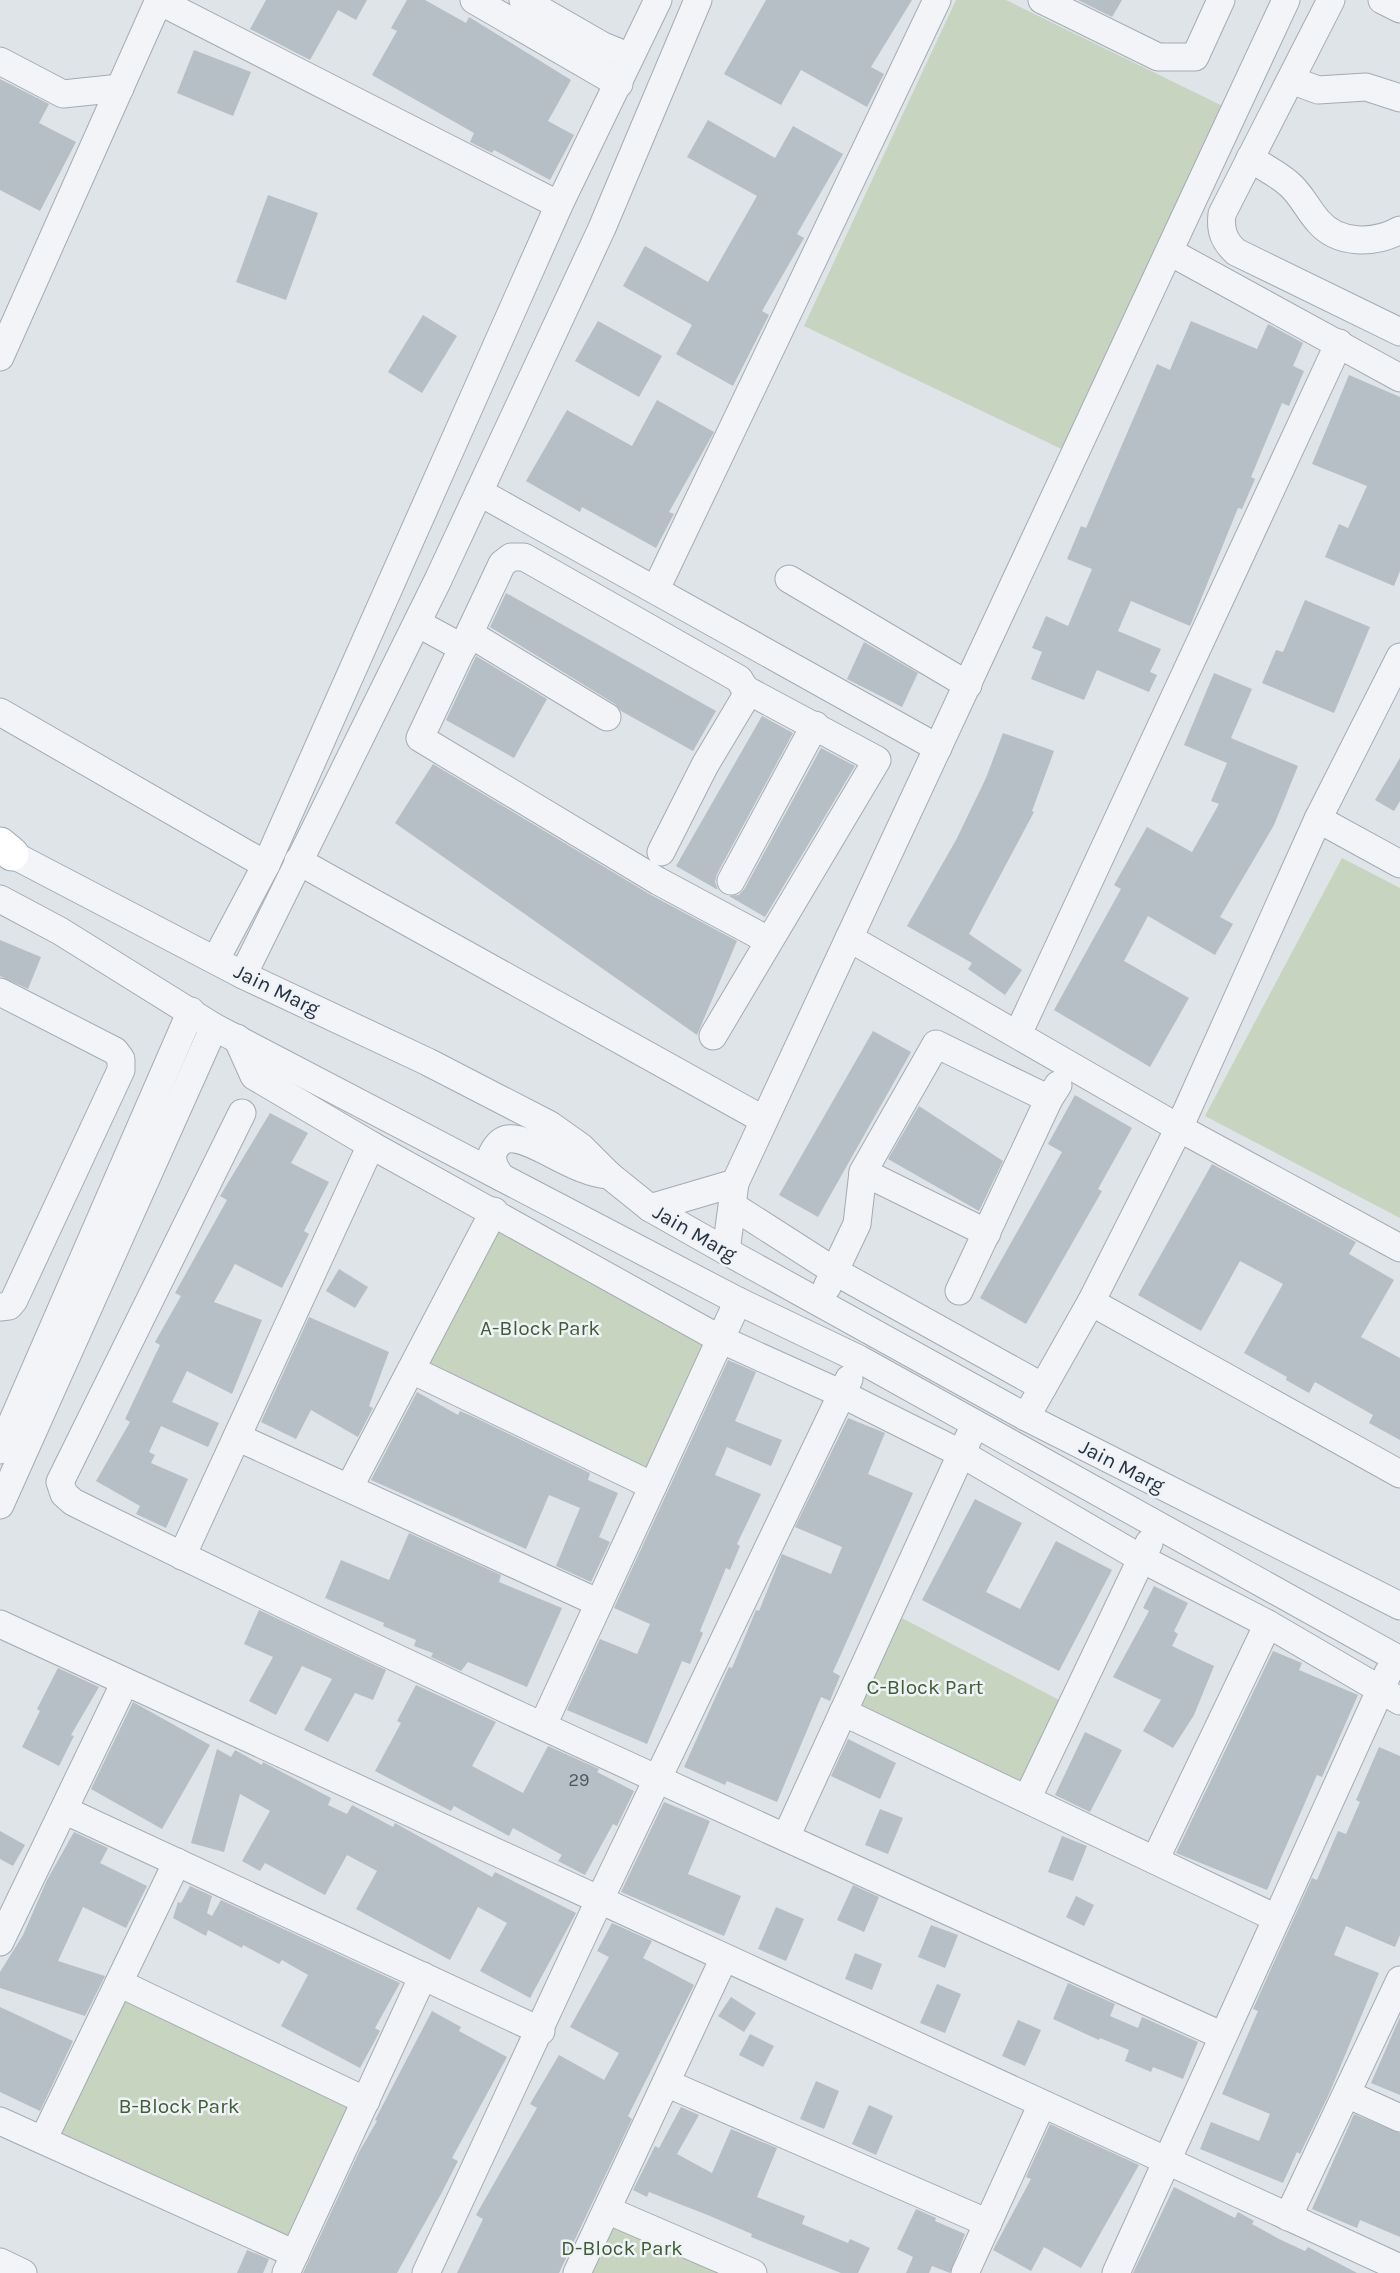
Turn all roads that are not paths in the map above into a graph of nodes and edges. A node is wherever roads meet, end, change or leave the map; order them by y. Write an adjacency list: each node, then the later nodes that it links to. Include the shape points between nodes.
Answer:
1 (474, 0): 14 (street)
2 (523, 0): 14 (street, via 603,46)
3 (658, 0): 14 (street)
4 (698, 0): 16 (street)
5 (937, 0): 29 (street)
6 (1042, 0): 7 (street, via 1158,57 1195,57)
7 (1221, 0)
8 (1286, 0): 22 (street)
9 (1331, 0): 15 (street)
10 (1382, 0): 12 (street)
11 (159, 1): 17 (street); 20 (street)
12 (1400, 9)
13 (0, 62): 17 (street, via 63,94)
14 (625, 70): 16 (street); 20 (street)
15 (1291, 80): 18 (street, via 1318,90 1366,87); 19 (street)
16 (661, 83): 27 (street, via 602,228)
17 (120, 88): 25 (street)
18 (1400, 98)
19 (1250, 158): 21 (street, via 1290,185 1320,225 1338,236 1361,241); 23 (street, via 1222,214 1227,244 1236,252)
20 (560, 205): 44 (street)
21 (1400, 230)
22 (1170, 252): 24 (street); 33 (street)
23 (1400, 332)
24 (1339, 343): 26 (street); 54 (street)
25 (0, 357)
26 (1400, 378)
27 (479, 492): 29 (street); 30 (street)
28 (789, 579): 33 (street)
29 (656, 589): 38 (street)
30 (417, 623): 31 (street); 42 (street)
31 (466, 641): 34 (street, via 502,564 511,557 524,557 739,679); 36 (street); 48 (street, via 420,738 658,881)
32 (1400, 657): 39 (street)
33 (968, 685): 38 (street)
34 (745, 689): 37 (street); 41 (street, via 745,698 705,765)
35 (0, 712): 44 (street)
36 (607, 717)
37 (815, 725): 45 (street); 48 (street, via 877,759)
38 (938, 748): 47 (street)
39 (1318, 819): 43 (street); 60 (street)
40 (4, 849): 49 (street, Jain Marg)
41 (661, 852)
42 (298, 861): 50 (street); 59 (street)
43 (1400, 864)
44 (266, 865): 49 (street)
45 (731, 881)
46 (0, 899): 52 (street, Jain Marg)
47 (849, 938): 54 (street); 59 (street)
48 (768, 940): 55 (street)
49 (216, 959): 50 (street, Jain Marg)
50 (243, 975): 63 (street, Jain Marg, via 428,1062 550,1125 581,1147)
51 (0, 992): 76 (street, via 114,1050 121,1059 121,1070 14,1300 9,1306)
52 (191, 1011): 53 (street, Jain Marg); 85 (street)
53 (226, 1033): 61 (street, via 254,1076); 64 (street, Jain Marg); 90 (street)
54 (1018, 1034): 56 (street)
55 (713, 1036)
56 (1070, 1066): 57 (street); 60 (street)
57 (1048, 1099): 62 (street, via 936,1044); 68 (street)
58 (242, 1113): 92 (street, via 60,1482 64,1494 74,1502)
59 (764, 1120): 65 (street)
60 (1179, 1128): 69 (street); 75 (street)
61 (371, 1145): 67 (street); 84 (street)
62 (863, 1172): 68 (street); 71 (street, via 857,1224)
63 (609, 1175): 64 (street, via 582,1171 529,1144 509,1139 500,1143 492,1155); 66 (street, Jain Marg)
64 (501, 1177): 73 (street, Jain Marg)
65 (734, 1194): 66 (street); 70 (street); 71 (street)
66 (650, 1208): 70 (street, Jain Marg)
67 (494, 1211): 77 (street); 79 (street)
68 (987, 1233): 72 (street)
69 (1400, 1248)
70 (726, 1251): 74 (street, Jain Marg)
71 (836, 1272): 74 (street); 80 (street)
72 (959, 1291)
73 (738, 1300): 77 (street); 78 (street, Jain Marg)
74 (818, 1301): 82 (street, Jain Marg)
75 (1091, 1302): 80 (street); 87 (street)
76 (0, 1307)
77 (720, 1339): 81 (street); 88 (street)
78 (859, 1359): 81 (street); 83 (street, Jain Marg)
79 (412, 1370): 88 (street); 89 (street)
80 (1043, 1387): 82 (street)
81 (842, 1394): 86 (street); 103 (street)
82 (1026, 1417): 95 (street, Jain Marg)
83 (976, 1424): 86 (street); 91 (street, Jain Marg)
84 (237, 1437): 89 (street); 92 (street)
85 (0, 1450)
86 (962, 1454): 93 (street); 101 (street)
87 (1400, 1474)
88 (653, 1486): 94 (street)
89 (349, 1488): 94 (street)
90 (0, 1505)
91 (1158, 1525): 93 (street); 98 (street, Jain Marg)
92 (182, 1556): 102 (street)
93 (1142, 1559): 96 (street); 104 (street)
94 (599, 1603): 102 (street)
95 (1400, 1606)
96 (1268, 1624): 100 (street); 107 (street)
97 (1, 1628): 99 (street)
98 (1397, 1658): 100 (street)
99 (125, 1682): 105 (street); 109 (street)
100 (1390, 1695): 110 (street)
101 (843, 1712): 104 (street); 106 (street)
102 (543, 1725): 103 (street)
103 (658, 1779): 106 (street); 109 (street)
104 (1027, 1799): 107 (street)
105 (64, 1810): 108 (street); 111 (street)
106 (786, 1837): 117 (street)
107 (1155, 1860): 110 (street)
108 (177, 1862): 113 (street); 115 (street)
109 (599, 1901): 112 (street); 116 (street)
110 (1276, 1918): 117 (street)
111 (0, 1942)
112 (724, 1958): 118 (street); 121 (street)
113 (423, 1976): 116 (street); 120 (street)
114 (1400, 1980): 119 (street)
115 (119, 1983): 120 (street); 124 (street)
116 (541, 2031): 133 (street)
117 (1223, 2036): 125 (street)
118 (666, 2083): 126 (street); 128 (street)
119 (1347, 2094): 122 (street); 127 (street)
120 (366, 2101): 130 (street)
121 (1042, 2104): 125 (street); 128 (street)
122 (1400, 2118)
123 (0, 2121): 124 (street)
124 (42, 2140): 130 (street)
125 (1166, 2161): 127 (street); 137 (street)
126 (607, 2210): 134 (street); 135 (street)
127 (1288, 2217): 131 (street)
128 (988, 2223): 136 (street)
129 (0, 2262): 132 (street)
130 (291, 2264)
131 (1400, 2268)
132 (23, 2273)
133 (426, 2273)
134 (577, 2273)
135 (753, 2273)
136 (965, 2273)
137 (1116, 2273)

